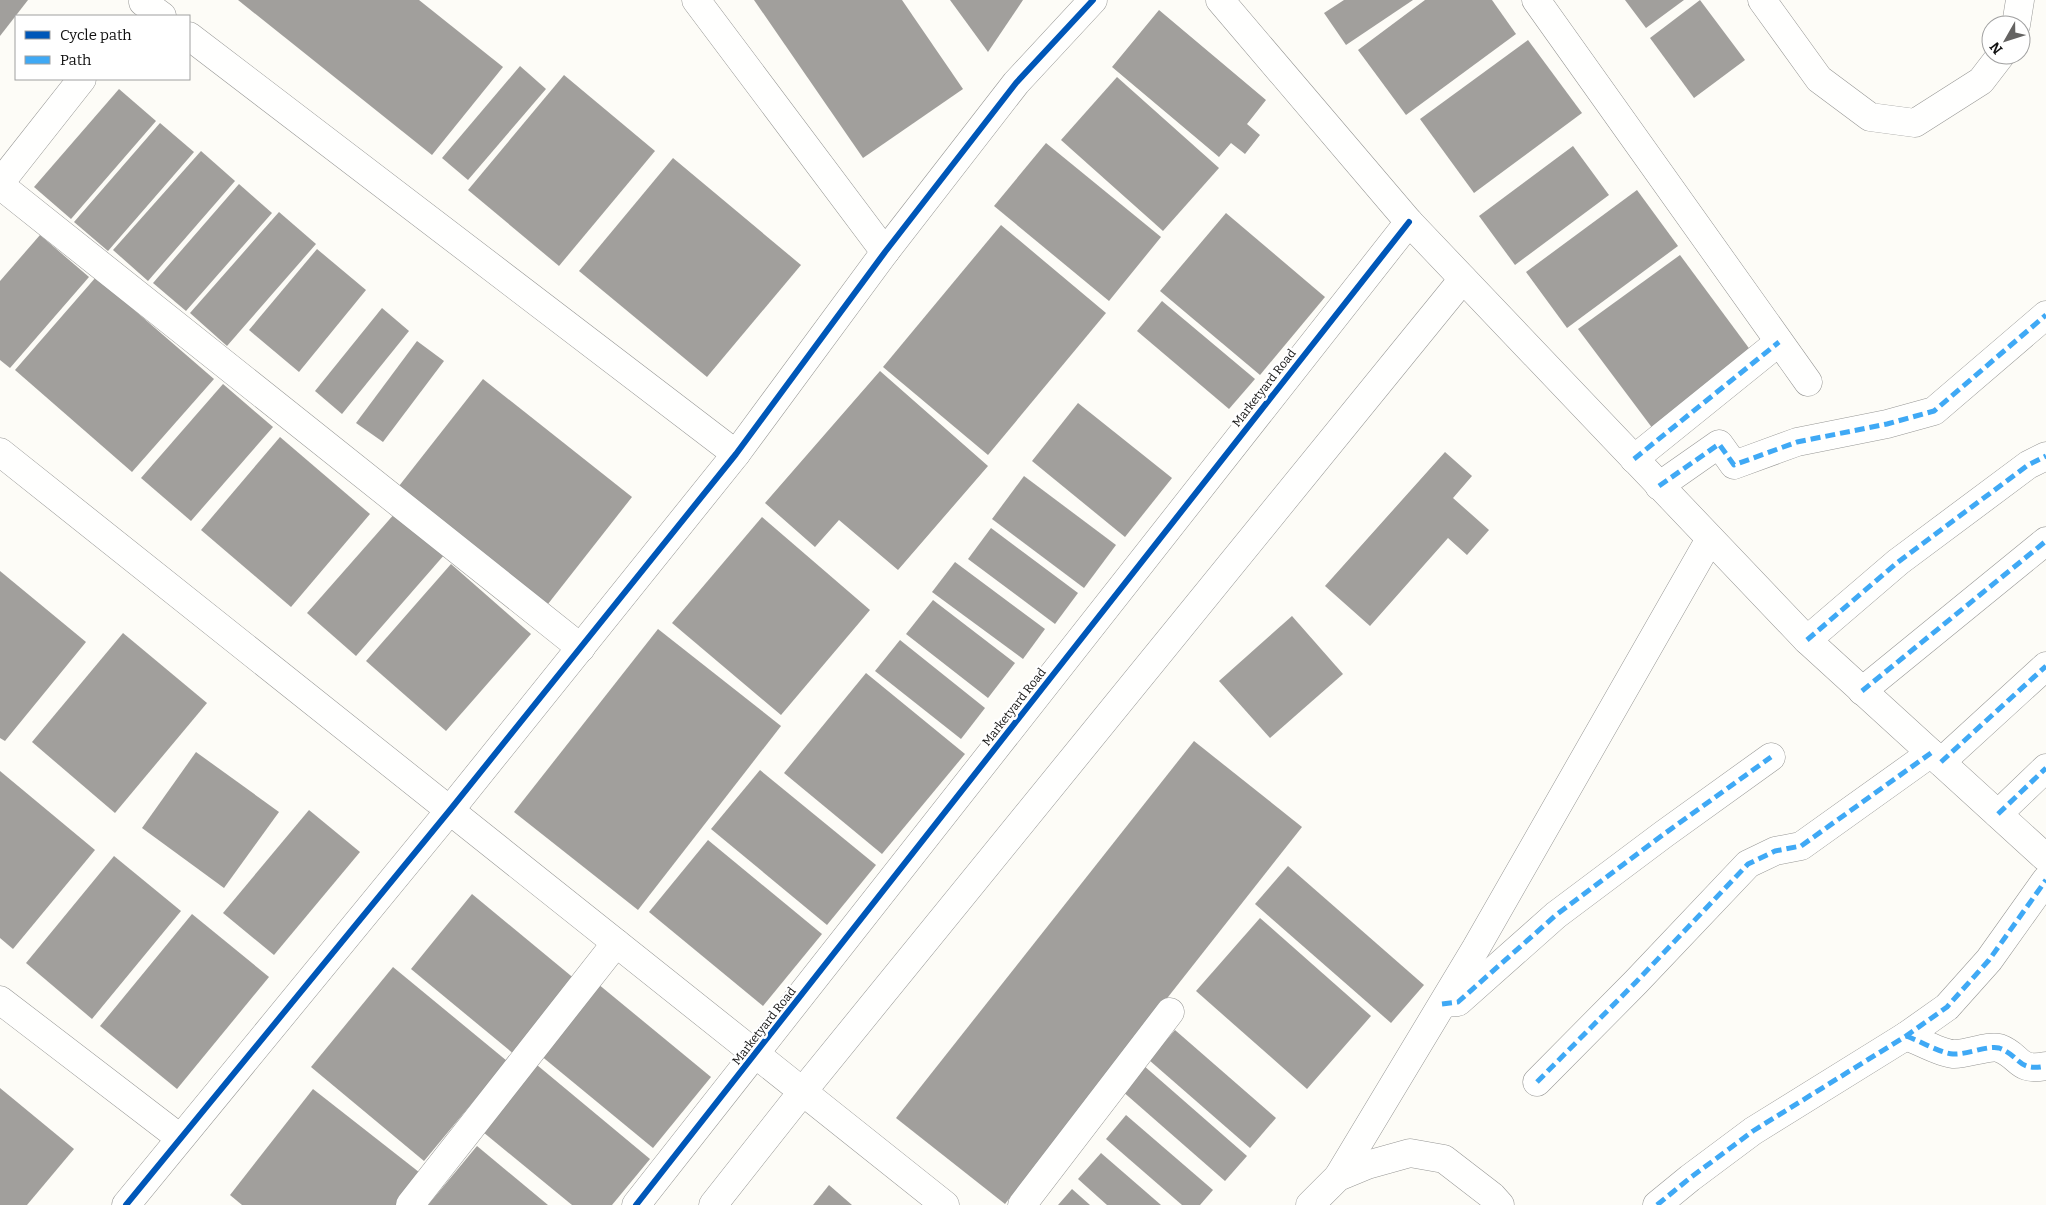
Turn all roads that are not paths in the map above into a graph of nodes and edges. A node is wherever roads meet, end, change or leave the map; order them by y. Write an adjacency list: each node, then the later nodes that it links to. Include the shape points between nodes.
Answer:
1 (696, 0): 13 (street)
2 (1094, 0): 13 (street, via 1016,82)
3 (1220, 0): 12 (street)
4 (1536, 0): 16 (street)
5 (1762, 0): 9 (street, via 1819,79 1870,118 1915,123 1981,81)
6 (2020, 0): 7 (street)
7 (2018, 15)
8 (190, 37): 19 (street)
9 (1993, 65)
10 (81, 80): 11 (street)
11 (0, 184): 26 (street)
12 (1409, 222): 14 (street); 41 (street, Marketyard Road)
13 (885, 252): 19 (street)
14 (1463, 280): 21 (street); 44 (street)
15 (2046, 315): 22 (street, via 1934,410 1887,424 1797,442 1734,465 1720,444)
16 (1779, 342): 17 (street); 21 (street)
17 (1808, 382)
18 (0, 452): 32 (street)
19 (736, 454): 26 (street)
20 (2046, 456): 25 (street, via 2028,465 1898,562)
21 (1634, 459): 22 (street)
22 (1659, 486): 23 (street)
23 (1710, 538): 25 (street); 38 (street)
24 (2046, 541): 28 (street)
25 (1807, 640): 28 (street)
26 (581, 648): 32 (street)
27 (2046, 666): 30 (street)
28 (1862, 691): 30 (street)
29 (1771, 757): 38 (street, via 1556,915 1458,1002)
30 (1936, 758): 33 (street); 43 (street, via 1801,846 1775,851 1748,864)
31 (2046, 768): 33 (street)
32 (450, 810): 36 (street); 45 (street)
33 (1998, 814): 34 (street)
34 (2046, 858)
35 (2046, 880): 40 (street, via 1989,960 1947,1007)
36 (616, 943): 41 (street); 48 (street)
37 (0, 1000): 45 (street)
38 (1442, 1004): 46 (street)
39 (1170, 1012): 52 (street)
40 (1906, 1036): 42 (street, via 1954,1054 1996,1047 2029,1068); 55 (street, via 1753,1131)
41 (756, 1054): 44 (street); 49 (street, Marketyard Road)
42 (2046, 1066)
43 (1537, 1082)
44 (803, 1092): 50 (street); 51 (street)
45 (180, 1138): 47 (street)
46 (1338, 1177): 53 (street); 54 (street, via 1410,1152 1444,1159)
47 (126, 1205)
48 (410, 1205)
49 (636, 1205)
50 (713, 1205)
51 (945, 1205)
52 (1022, 1205)
53 (1310, 1205)
54 (1500, 1205)
55 (1657, 1205)

